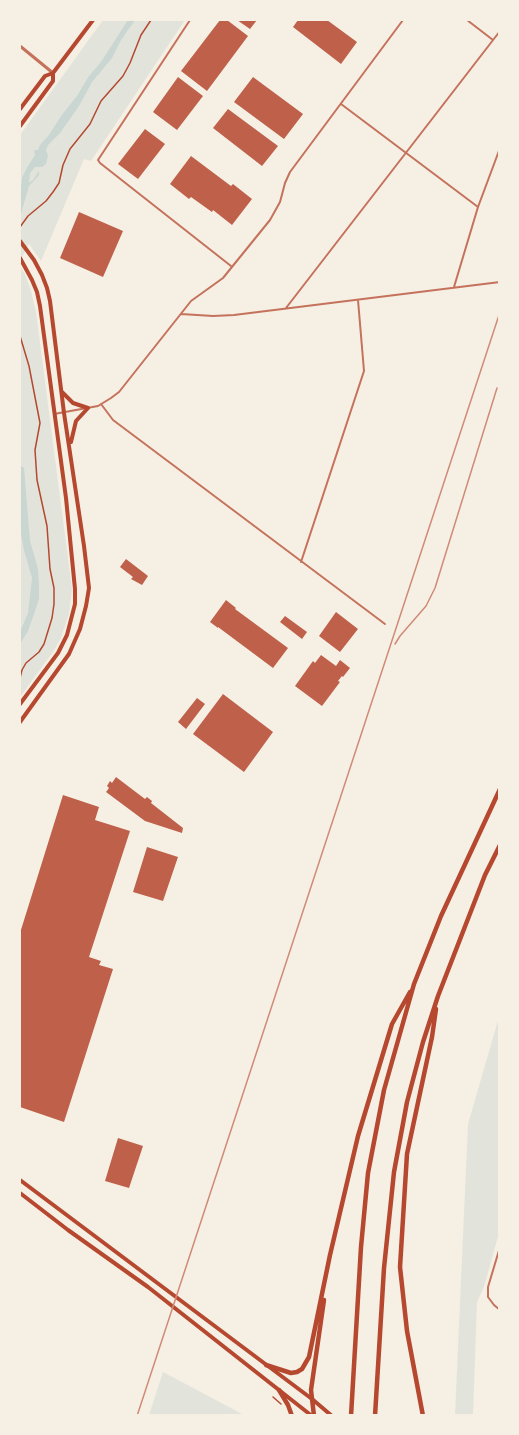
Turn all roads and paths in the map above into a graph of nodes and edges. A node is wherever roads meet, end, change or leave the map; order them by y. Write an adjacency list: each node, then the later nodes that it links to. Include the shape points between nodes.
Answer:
1 (93, 20): 9 (main road)
2 (151, 20): 16 (path, via 123,76 101,101 90,124 66,156 59,183)
3 (190, 20): 19 (street, via 98,160)
4 (403, 20): 10 (street)
5 (467, 20): 7 (street)
6 (500, 31): 7 (street)
7 (492, 40): 14 (street)
8 (20, 46): 9 (street)
9 (53, 73): 11 (main road, via 45,76); 12 (main road, via 53,81)
10 (340, 103): 14 (street); 19 (street, via 290,172 270,220)
11 (20, 109)
12 (20, 126)
13 (500, 148): 15 (street)
14 (406, 152): 15 (street); 23 (street)
15 (478, 207): 21 (street)
16 (20, 227)
17 (20, 242): 26 (main road, via 47,288)
18 (20, 258): 30 (main road, via 37,292)
19 (232, 267): 24 (street)
20 (500, 282): 21 (street)
21 (454, 287): 22 (street)
22 (358, 300): 23 (street); 32 (street, via 364,371)
23 (286, 308): 24 (street, via 234,315)
24 (180, 314): 27 (street, via 125,386)
25 (20, 336): 34 (path, via 30,366 40,423 35,450 37,480 47,526 54,604 44,644 26,663)
26 (62, 392): 28 (main road, via 73,403); 29 (main road)
27 (101, 404): 28 (street); 32 (street, via 113,420)
28 (88, 408): 29 (street); 31 (main road, via 76,421)
29 (64, 413): 30 (street); 31 (main road)
30 (54, 414): 35 (main road, via 75,604 58,653)
31 (70, 446): 36 (main road, via 89,588 86,606 69,654)
32 (301, 562): 33 (street)
33 (385, 624)
34 (20, 678)
35 (20, 705)
36 (20, 723)
37 (500, 789): 39 (highway)
38 (500, 845): 40 (highway)
39 (414, 984): 44 (highway, via 392,1024 358,1136); 54 (highway, via 384,1090 368,1173)
40 (438, 996): 55 (highway, via 407,1102 394,1172); 56 (highway, via 407,1154 400,1267)
41 (20, 1180): 46 (main road)
42 (20, 1193): 47 (main road, via 194,1321)
43 (500, 1247): 45 (street, via 488,1287 488,1297)
44 (330, 1255): 46 (highway, via 306,1364 291,1373); 49 (highway)
45 (500, 1310)
46 (266, 1365): 49 (main road)
47 (279, 1390): 51 (highway); 52 (main road)
48 (273, 1397): 50 (path)
49 (312, 1399): 52 (highway); 53 (main road)
50 (284, 1407)
51 (292, 1416)
52 (313, 1416)
53 (332, 1416)
54 (351, 1416)
55 (375, 1416)
56 (423, 1416)

